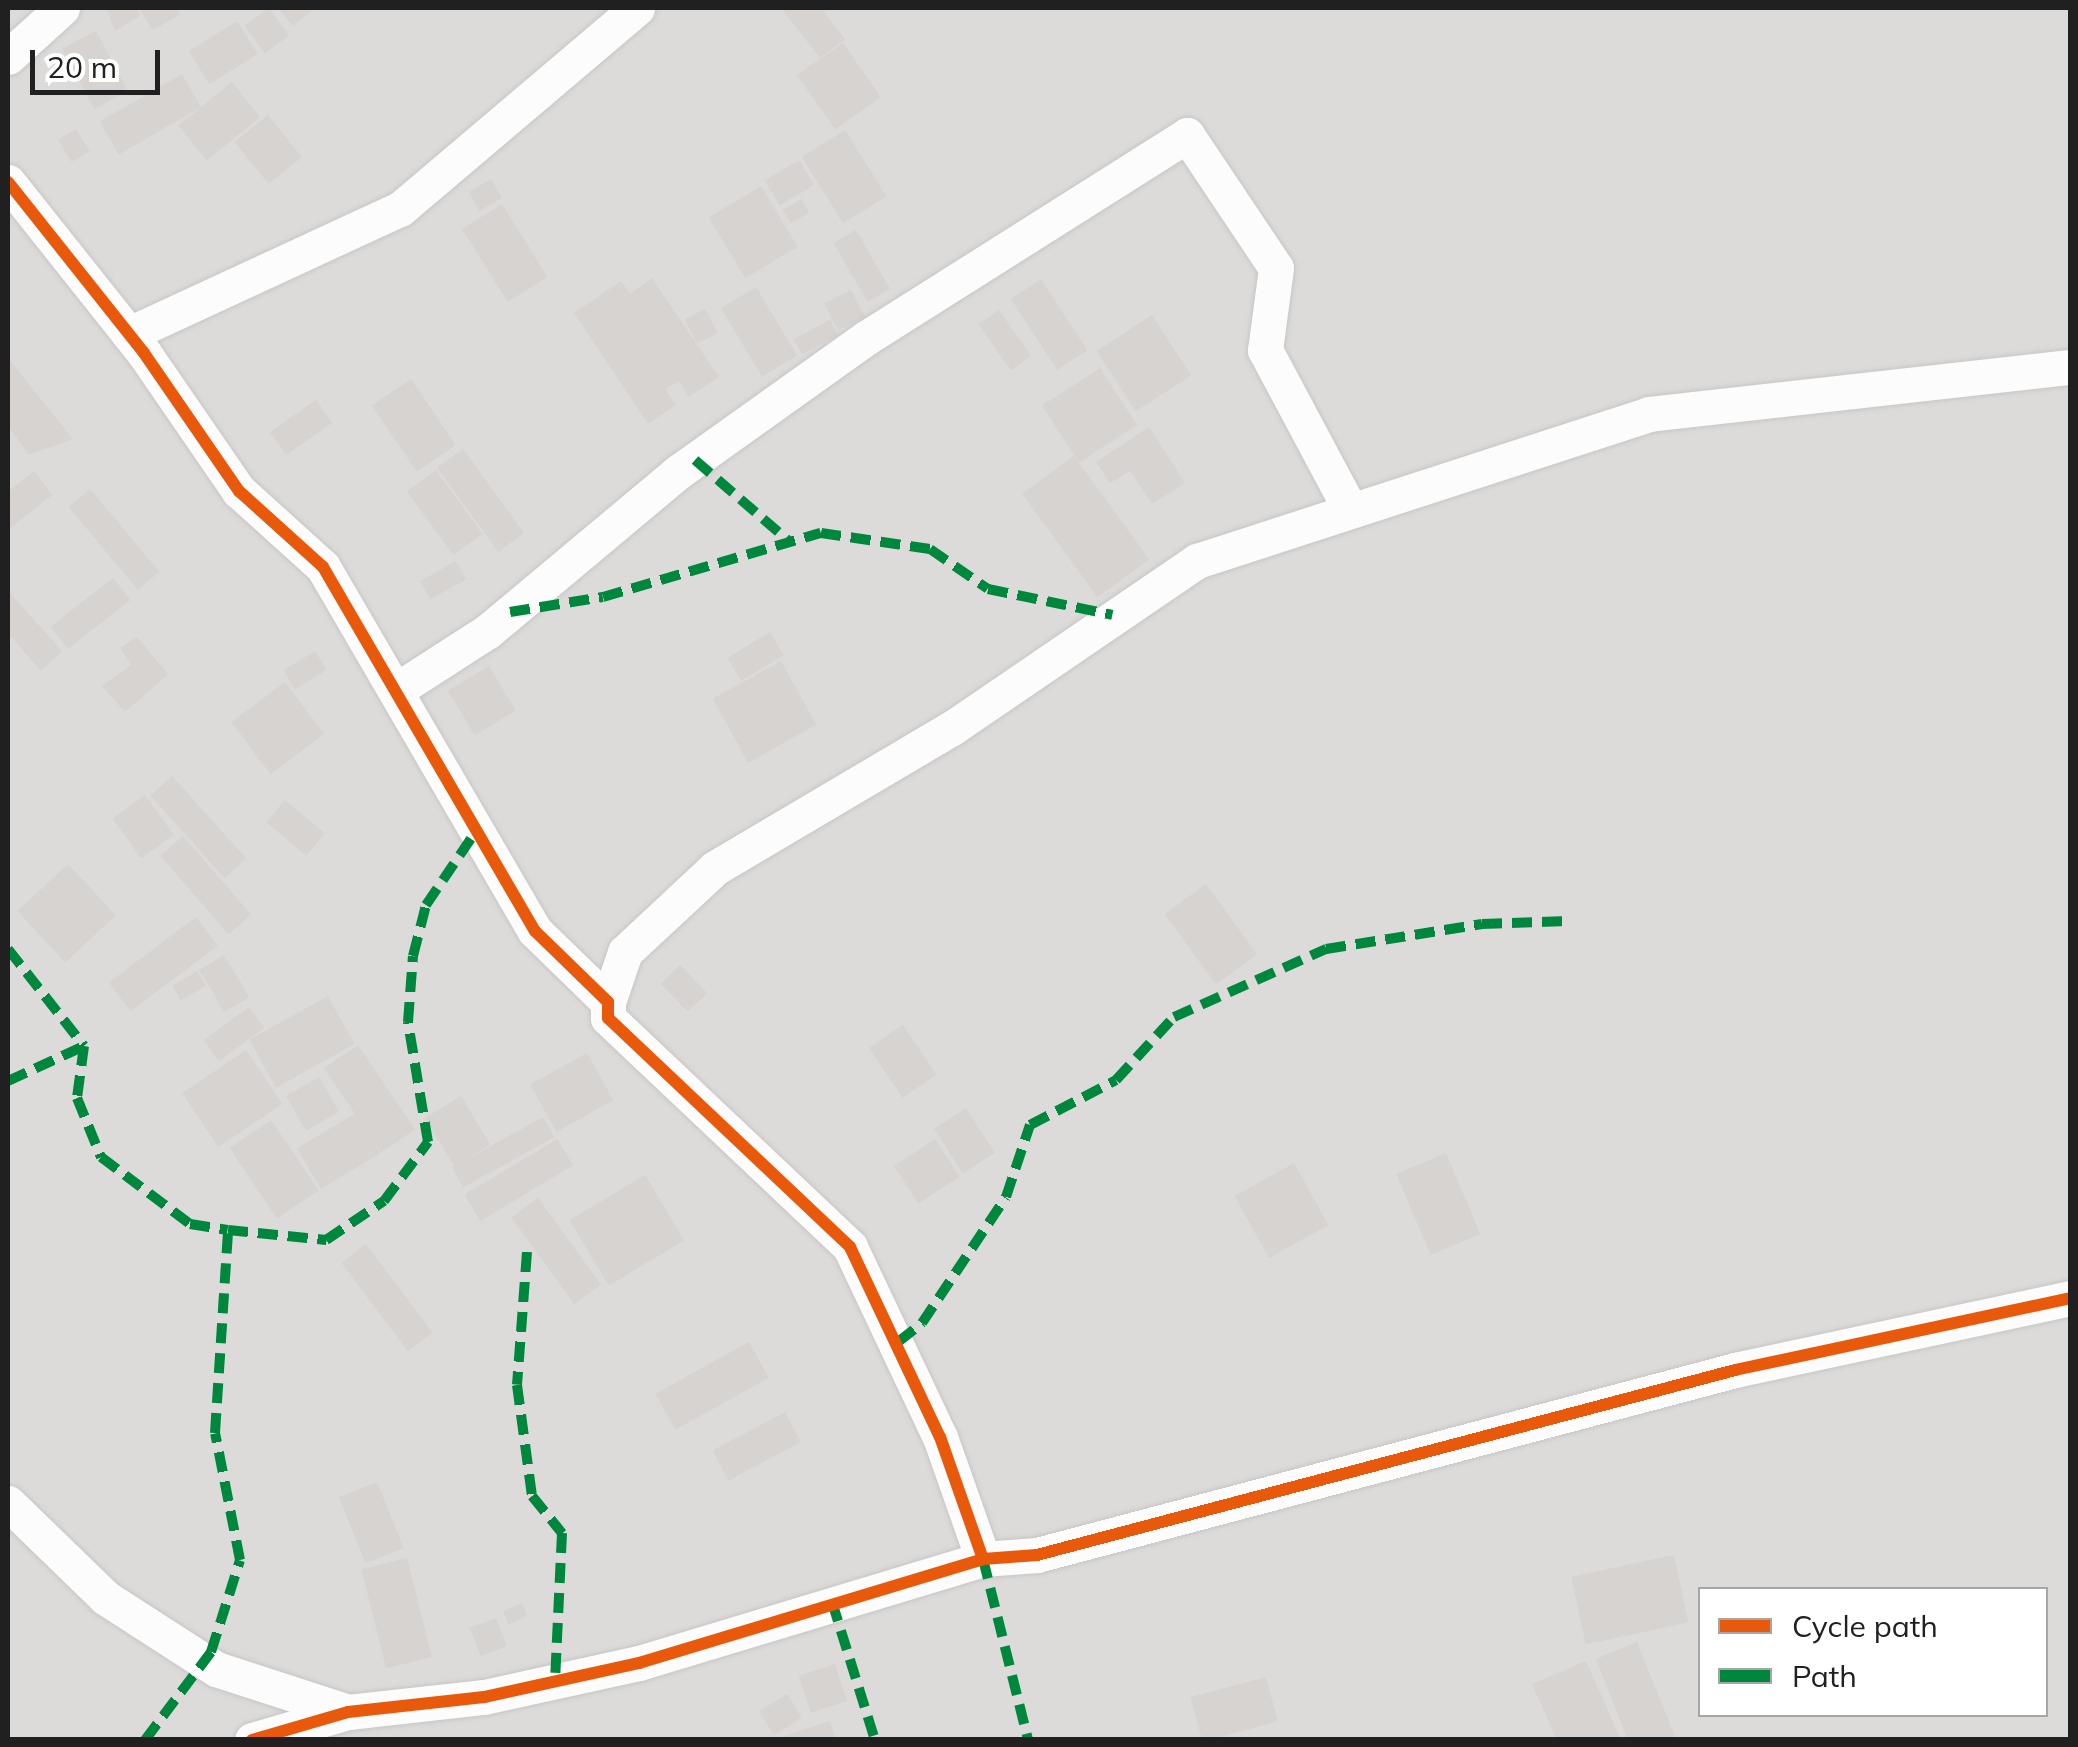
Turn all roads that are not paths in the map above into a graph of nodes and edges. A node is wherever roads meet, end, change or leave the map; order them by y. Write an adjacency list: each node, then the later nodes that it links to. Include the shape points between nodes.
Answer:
1 (62, 8): 3 (street)
2 (637, 8): 5 (street, via 400,209)
3 (8, 56)
4 (8, 182): 5 (street)
5 (129, 334): 8 (street, via 239,491 323,567)
6 (2070, 367): 7 (street, via 1649,414)
7 (1348, 507): 8 (street, via 1265,350 1276,268 1187,135 866,338 678,472 488,631); 9 (street, via 1197,560 952,728 715,868 625,952)
8 (398, 688): 9 (street, via 535,931)
9 (608, 1002): 12 (street, via 608,1018 850,1246 940,1436)
10 (2070, 1298): 12 (street, via 1734,1370 1055,1551)
11 (8, 1503): 13 (street, via 106,1598 216,1669)
12 (983, 1559): 13 (street, via 638,1662 484,1697)
13 (348, 1712): 14 (street)
14 (252, 1740)

